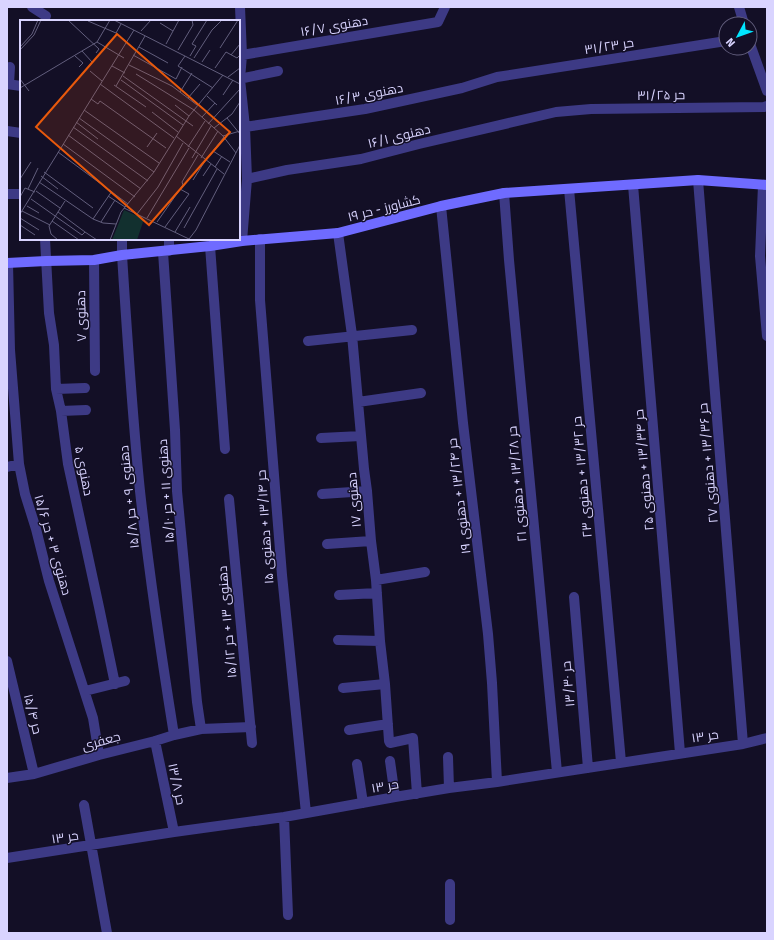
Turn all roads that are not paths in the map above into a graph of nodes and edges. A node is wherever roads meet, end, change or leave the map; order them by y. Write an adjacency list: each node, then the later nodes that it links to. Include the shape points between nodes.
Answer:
1 (32, 7): 4 (street)
2 (240, 7): 5 (street)
3 (445, 7): 7 (street, دهنوی ۱۶/۷, via 438,22)
4 (47, 14)
5 (240, 30): 7 (street)
6 (718, 43): 11 (street, حر ۳۱/۲۳)
7 (242, 55): 12 (street)
8 (754, 56): 15 (street)
9 (10, 67): 13 (street)
10 (278, 71): 12 (street)
11 (496, 77): 20 (street, دهنوی ۱۶/۳, via 462,88)
12 (240, 79): 20 (street)
13 (8, 84): 14 (street)
14 (20, 86)
15 (767, 91)
16 (767, 106): 17 (street, حر ۳۱/۲۵, via 591,109)
17 (556, 112): 21 (street, دهنوی ۱۶/۱, via 361,159)
18 (7, 131): 19 (street)
19 (20, 133)
20 (243, 134): 21 (street)
21 (247, 178): 35 (street)
22 (698, 180): 23 (street, کشاورز - حر ۱۹); 24 (street, کشاورز - حر ۱۹); 87 (street, حر ۱۳/۳۶ + دهنوی ۲۷)
23 (633, 185): 25 (street, کشاورز - حر ۱۹); 88 (street, حر ۱۳/۳۴ + دهنوی ۲۵)
24 (765, 185): 42 (street, via 760,256)
25 (569, 189): 26 (street, کشاورز - حر ۱۹); 92 (street, حر ۱۳/۳۲ + دهنوی ۲۳)
26 (504, 193): 29 (street, کشاورز - حر ۱۹); 95 (street, حر ۱۳/۲۸ + دهنوی ۲۱)
27 (7, 194): 28 (street)
28 (20, 194)
29 (441, 206): 30 (street, کشاورز - حر ۱۹); 98 (street, حر ۱۳/۲۴ + دهنوی ۱۹, via 488,634)
30 (338, 233): 31 (street, کشاورز - حر ۱۹); 44 (street, دهنوی ۱۷)
31 (260, 239): 35 (street, کشاورز - حر ۱۹); 104 (street, حر ۱۳/۱۴ + دهنوی ۱۵, via 260,300 282,575)
32 (45, 240): 40 (street, دهنوی ۵)
33 (122, 240): 38 (street, دهنوی ۹ + حر ۱۵/۸)
34 (169, 240): 37 (street, دهنوی ۱۱ + حر ۱۵/۱۰)
35 (242, 241): 36 (street, کشاورز - حر ۱۹)
36 (215, 243): 37 (street, کشاورز - حر ۱۹); 58 (street)
37 (166, 251): 38 (street, کشاورز - حر ۱۹); 81 (street, دهنوی ۱۱ + حر ۱۵/۱۰, via 177,491)
38 (122, 255): 39 (street, کشاورز - حر ۱۹); 83 (street, دهنوی ۹ + حر ۱۵/۸, via 140,492)
39 (94, 260): 40 (street, کشاورز - حر ۱۹); 48 (street, دهنوی ۷)
40 (46, 261): 41 (street, کشاورز - حر ۱۹); 50 (street, دهنوی ۵, via 48,313 54,345)
41 (7, 263): 46 (street, دهنوی ۳ + حر ۱۵/۶)
42 (766, 318): 45 (street)
43 (412, 330): 44 (street)
44 (352, 336): 47 (street); 52 (street, دهنوی ۱۷)
45 (767, 336)
46 (8, 338): 53 (street, دهنوی ۳ + حر ۱۵/۶)
47 (308, 340)
48 (95, 371)
49 (85, 388): 50 (street)
50 (56, 389): 55 (street, دهنوی ۵)
51 (421, 393): 52 (street)
52 (358, 402): 56 (street, دهنوی ۱۷)
53 (11, 404): 59 (street, دهنوی ۳ + حر ۱۵/۶)
54 (86, 410): 55 (street)
55 (61, 411): 75 (street, دهنوی ۵, via 68,464)
56 (361, 436): 57 (street); 61 (street, دهنوی ۱۷)
57 (321, 438)
58 (224, 449)
59 (19, 464): 60 (street); 78 (street, دهنوی ۳ + حر ۱۵/۶, via 49,581)
60 (7, 466)
61 (367, 491): 62 (street); 64 (street, دهنوی ۱۷)
62 (322, 494)
63 (228, 499): 80 (street, دهنوی ۱۳ + حر ۱۵/۱۲)
64 (371, 541): 65 (street); 67 (street, دهنوی ۱۷)
65 (327, 544)
66 (425, 572): 67 (street)
67 (376, 580): 68 (street, دهنوی ۱۷)
68 (377, 593): 69 (street); 72 (street, دهنوی ۱۷)
69 (339, 595)
70 (574, 597): 94 (street, حر ۱۳/۳۰)
71 (338, 640): 72 (street)
72 (380, 641): 76 (street, دهنوی ۱۷)
73 (7, 661): 96 (street, حر ۱۵/۴)
74 (125, 681): 75 (street)
75 (115, 684): 78 (street)
76 (385, 684): 77 (street); 79 (street, دهنوی ۱۷)
77 (343, 688)
78 (85, 691): 89 (street, دهنوی ۳ + حر ۱۵/۶, via 93,718)
79 (388, 724): 82 (street); 100 (street, دهنوی ۱۷, via 390,743 413,738)
80 (250, 727): 81 (street, جعفری); 86 (street, دهنوی ۱۳ + حر ۱۵/۱۲)
81 (201, 729): 83 (street, جعفری)
82 (349, 730)
83 (174, 735): 85 (street, جعفری)
84 (767, 738): 87 (street, حر ۱۳)
85 (155, 741): 89 (street, جعفری); 106 (street, حر ۱۳/۸)
86 (252, 743)
87 (743, 744): 88 (street, حر ۱۳)
88 (680, 753): 92 (street, حر ۱۳)
89 (99, 755): 96 (street, جعفری)
90 (448, 757): 99 (street)
91 (390, 761): 101 (street)
92 (621, 762): 94 (street, حر ۱۳)
93 (357, 764): 102 (street)
94 (588, 768): 95 (street, حر ۱۳)
95 (557, 772): 98 (street, حر ۱۳)
96 (34, 774): 97 (street, جعفری)
97 (7, 778)
98 (497, 782): 99 (street, حر ۱۳)
99 (449, 788): 100 (street, حر ۱۳)
100 (417, 794): 101 (street, حر ۱۳)
101 (394, 797): 102 (street, حر ۱۳)
102 (363, 803): 104 (street, حر ۱۳)
103 (84, 805): 107 (street)
104 (306, 813): 105 (street, حر ۱۳)
105 (284, 817): 106 (street, حر ۱۳); 110 (street)
106 (174, 832): 107 (street, حر ۱۳)
107 (92, 846): 108 (street, حر ۱۳); 112 (street)
108 (7, 858)
109 (450, 884): 111 (street)
110 (288, 915)
111 (450, 920)
112 (107, 933)

